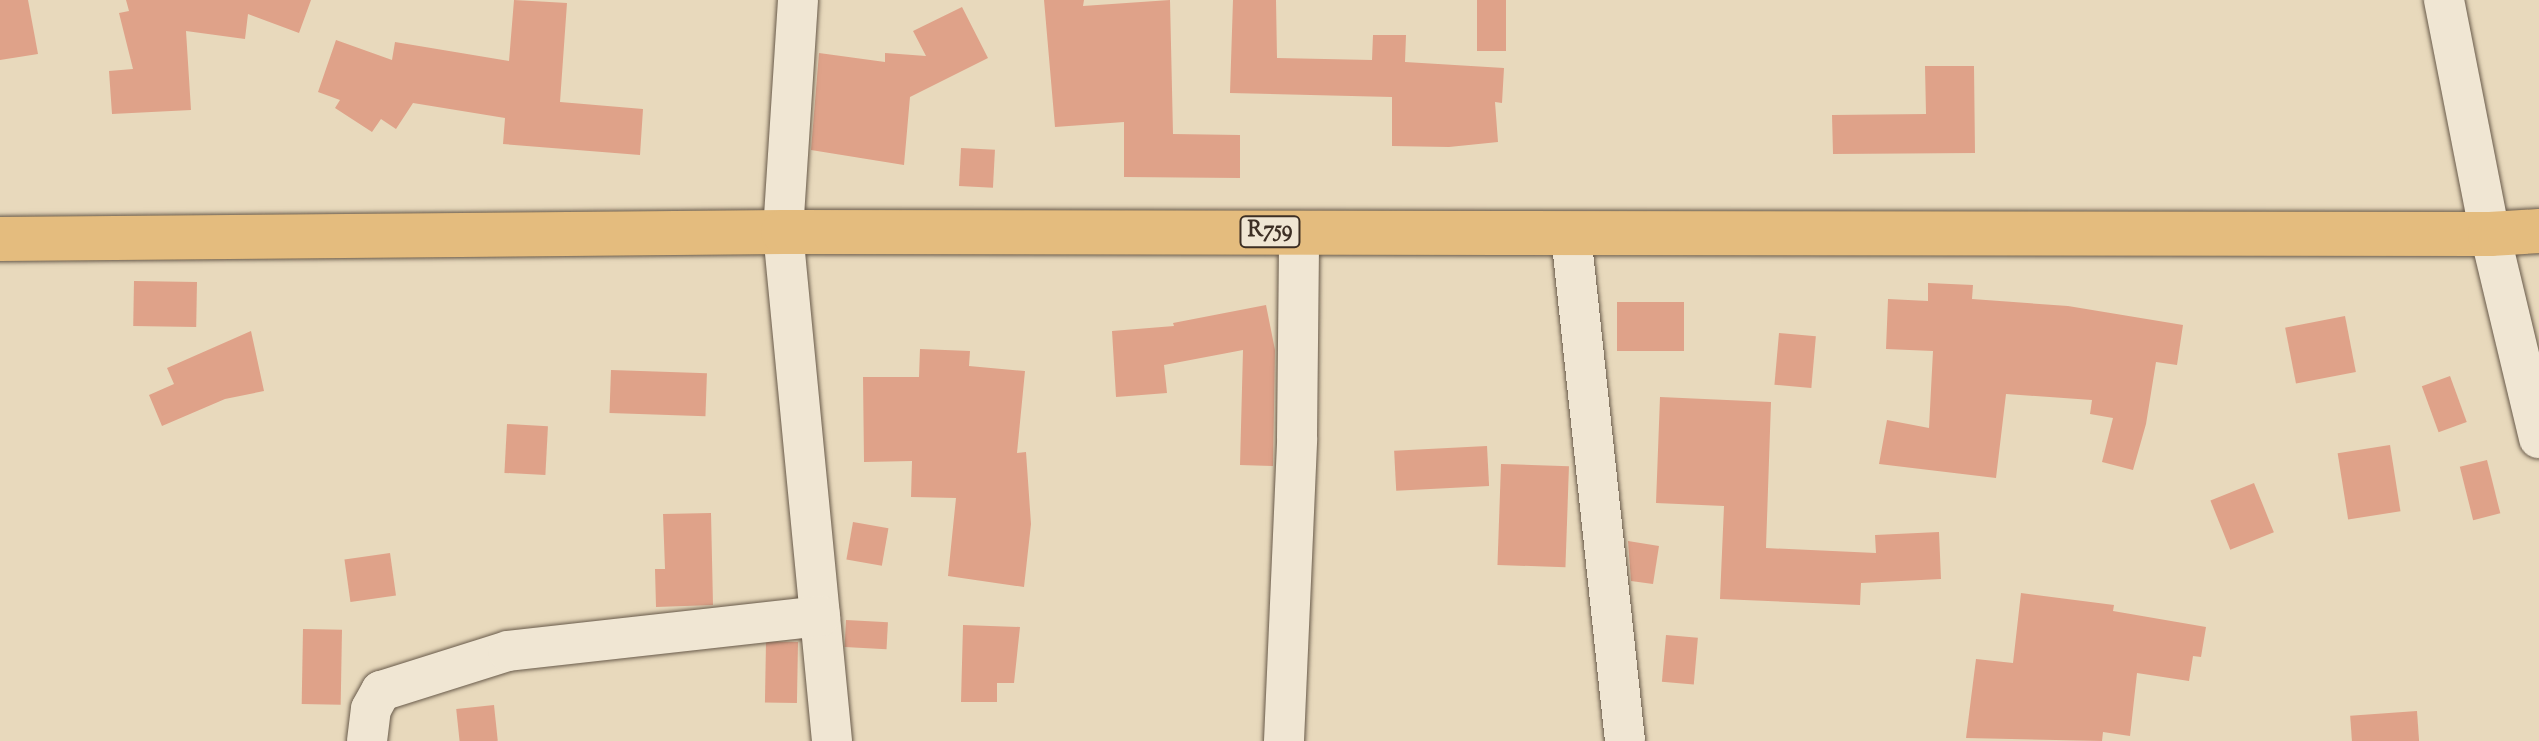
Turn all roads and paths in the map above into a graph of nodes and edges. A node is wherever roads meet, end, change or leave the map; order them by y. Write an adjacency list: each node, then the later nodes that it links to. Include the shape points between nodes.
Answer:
1 (798, 0): 4 (street)
2 (2444, 0): 7 (street)
3 (2539, 231): 7 (main road, R759)
4 (783, 232): 5 (main road, R759); 8 (main road, R759); 10 (street)
5 (1299, 232): 6 (main road, R759); 13 (street, via 1297,438)
6 (1571, 234): 7 (main road, R759); 14 (street)
7 (2490, 234): 9 (street)
8 (0, 239)
9 (2539, 438)
10 (820, 616): 11 (street, via 508,651 381,691 371,709); 12 (street)
11 (367, 741)
12 (832, 741)
13 (1284, 741)
14 (1625, 741)

